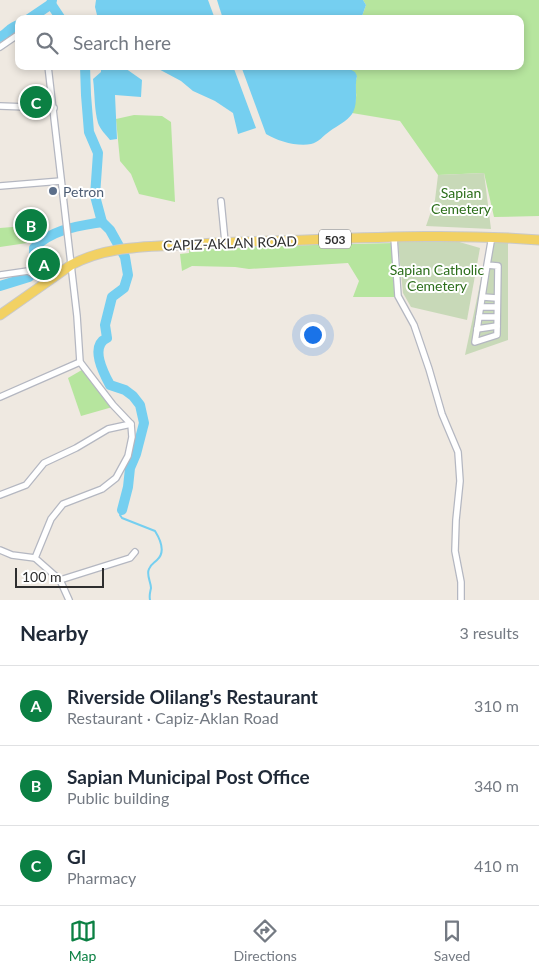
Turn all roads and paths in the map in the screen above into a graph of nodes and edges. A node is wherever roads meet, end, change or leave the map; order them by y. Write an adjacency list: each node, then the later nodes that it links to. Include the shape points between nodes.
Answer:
1 (15, 37): 2 (street)
2 (0, 47)
3 (49, 70): 5 (street)
4 (0, 106): 5 (street)
5 (54, 108): 6 (street)
6 (62, 181): 7 (street); 13 (street)
7 (0, 186)
8 (221, 201): 12 (street)
9 (492, 236): 10 (main road, CAPIZ-AKLAN ROAD / 503); 11 (main road, CAPIZ-AKLAN ROAD / 503); 14 (street)
10 (394, 237): 12 (main road, CAPIZ-AKLAN ROAD / 503); 39 (street, via 398,296 414,325 442,414 458,452 460,481 455,551)
11 (539, 240)
12 (225, 242): 13 (main road, CAPIZ-AKLAN ROAD / 503, via 132,247 82,259)
13 (71, 265): 18 (main road, CAPIZ-AKLAN ROAD / 503); 30 (street)
14 (487, 265): 16 (street); 17 (street, via 498,266)
15 (0, 275): 18 (street, via 28,272)
16 (486, 276): 17 (street); 19 (street)
17 (498, 277): 20 (street)
18 (43, 280): 25 (main road, CAPIZ-AKLAN ROAD / 503)
19 (484, 285): 20 (street); 21 (street)
20 (498, 287): 22 (street)
21 (483, 296): 22 (street); 23 (street)
22 (497, 298): 24 (street)
23 (481, 307): 24 (street); 26 (street)
24 (497, 307): 27 (street)
25 (0, 315)
26 (479, 317): 27 (street); 29 (street)
27 (497, 317): 28 (street)
28 (497, 326): 29 (street); 29 (street, via 497,334 475,342)
29 (477, 328)
30 (80, 362): 31 (street); 32 (street)
31 (0, 397)
32 (131, 424): 33 (street, via 108,429 44,463 26,485); 36 (street, via 128,456 116,478 102,489 63,504 51,519)
33 (0, 495)
34 (0, 550): 36 (street)
35 (135, 552): 37 (street, via 130,558)
36 (36, 558): 37 (street)
37 (60, 580): 38 (street)
38 (69, 600)
39 (461, 600)

